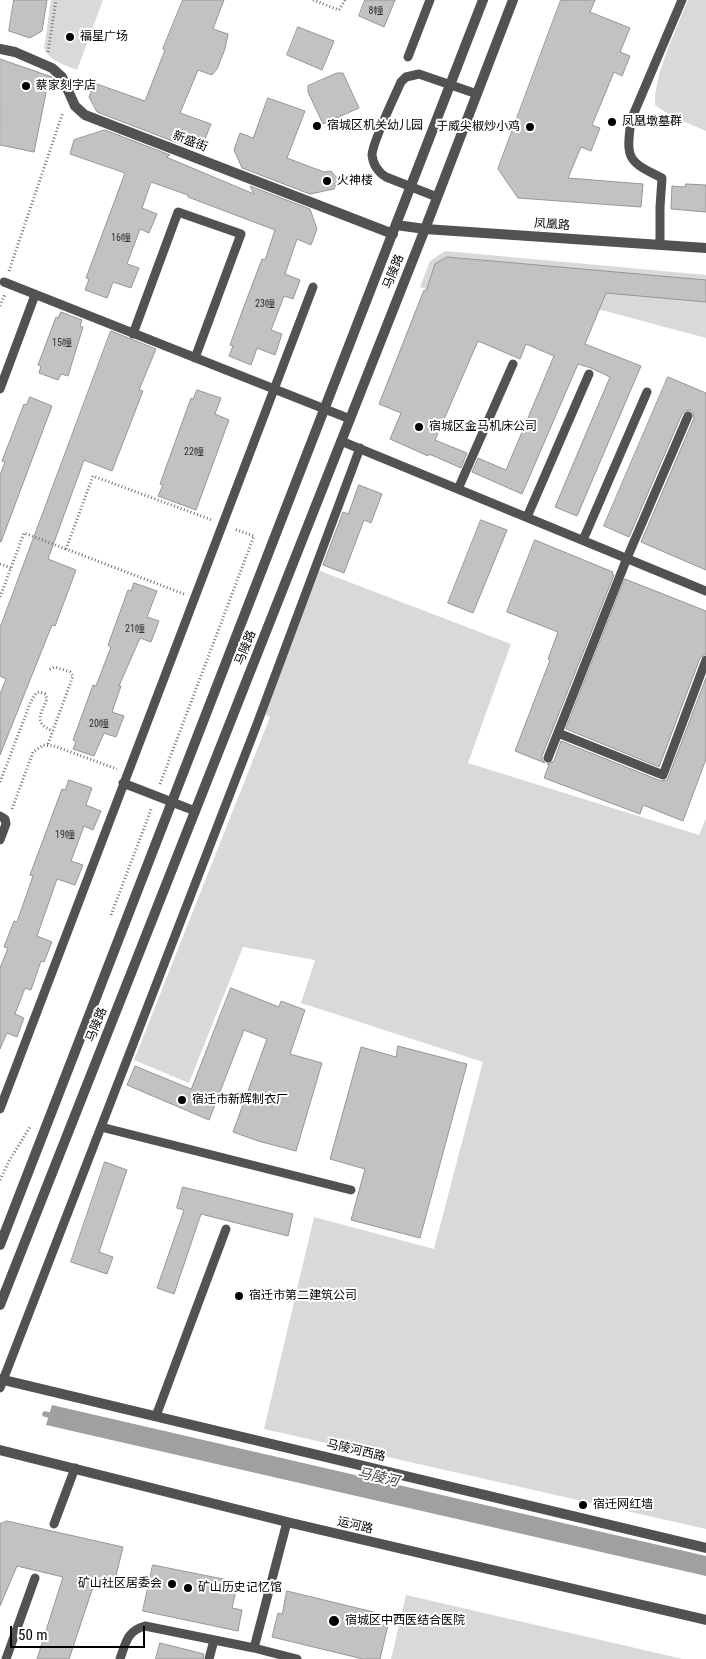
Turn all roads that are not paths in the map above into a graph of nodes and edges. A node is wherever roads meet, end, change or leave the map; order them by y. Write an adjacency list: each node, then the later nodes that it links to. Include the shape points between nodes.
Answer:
1 (430, 0): 6 (lane)
2 (483, 0): 7 (street, 马陵路)
3 (513, 0): 8 (street, 马陵路)
4 (682, 0): 13 (lane, via 631,120 628,142 630,156 640,167 662,178)
5 (0, 49): 11 (street, 新盛街, via 52,68 62,76 75,106 85,116)
6 (408, 57)
7 (450, 84): 8 (lane); 9 (street, 马陵路); 9 (lane, via 419,74 400,82 372,152 372,159 380,172)
8 (477, 94): 10 (street, 马陵路)
9 (411, 187): 10 (lane); 11 (street, 马陵路)
10 (437, 196): 12 (street, 马陵路)
11 (394, 229): 12 (street, 凤凰路); 25 (street, 马陵路)
12 (425, 229): 13 (street, 凤凰路); 27 (street, 马陵路)
13 (660, 245): 14 (street, 凤凰路)
14 (706, 248)
15 (4, 282): 17 (lane)
16 (313, 287): 23 (lane)
17 (35, 295): 18 (lane); 22 (lane)
18 (133, 334): 19 (lane); 19 (lane, via 178,212 241,234)
19 (195, 358): 23 (lane)
20 (513, 364): 30 (lane)
21 (589, 374): 31 (lane)
22 (0, 389)
23 (273, 389): 25 (lane); 38 (lane)
24 (647, 392): 32 (lane)
25 (325, 409): 27 (lane); 39 (street, 马陵路)
26 (688, 416): 33 (lane)
27 (350, 419): 28 (street, 马陵路)
28 (341, 441): 29 (lane); 40 (street, 马陵路)
29 (360, 448): 30 (lane); 44 (lane)
30 (458, 489): 31 (lane)
31 (527, 517): 32 (lane)
32 (583, 540): 33 (lane)
33 (627, 558): 34 (lane); 36 (lane)
34 (706, 591)
35 (706, 660): 36 (lane, via 663,775)
36 (558, 733): 37 (lane)
37 (548, 758)
38 (123, 783): 39 (lane); 43 (lane)
39 (172, 802): 40 (lane); 47 (street, 马陵路)
40 (195, 810): 48 (street, 马陵路)
41 (0, 816): 42 (lane, via 6,824)
42 (0, 840)
43 (0, 1109)
44 (101, 1127): 45 (lane); 49 (lane)
45 (351, 1190)
46 (226, 1229): 50 (lane)
47 (0, 1246)
48 (0, 1305)
49 (1, 1382): 50 (street, 马陵河西路)
50 (156, 1416): 55 (street, 马陵河西路)
51 (0, 1450): 52 (street, 运河路)
52 (75, 1468): 53 (street, 运河路); 54 (lane)
53 (287, 1522): 57 (street, 运河路); 59 (lane)
54 (54, 1524)
55 (706, 1548)
56 (35, 1578): 60 (lane)
57 (706, 1620)
58 (214, 1640): 59 (lane); 61 (lane, via 145,1626 129,1635); 62 (lane)
59 (254, 1648): 63 (lane)
60 (6, 1659)
61 (120, 1659)
62 (209, 1659)
63 (297, 1659)

